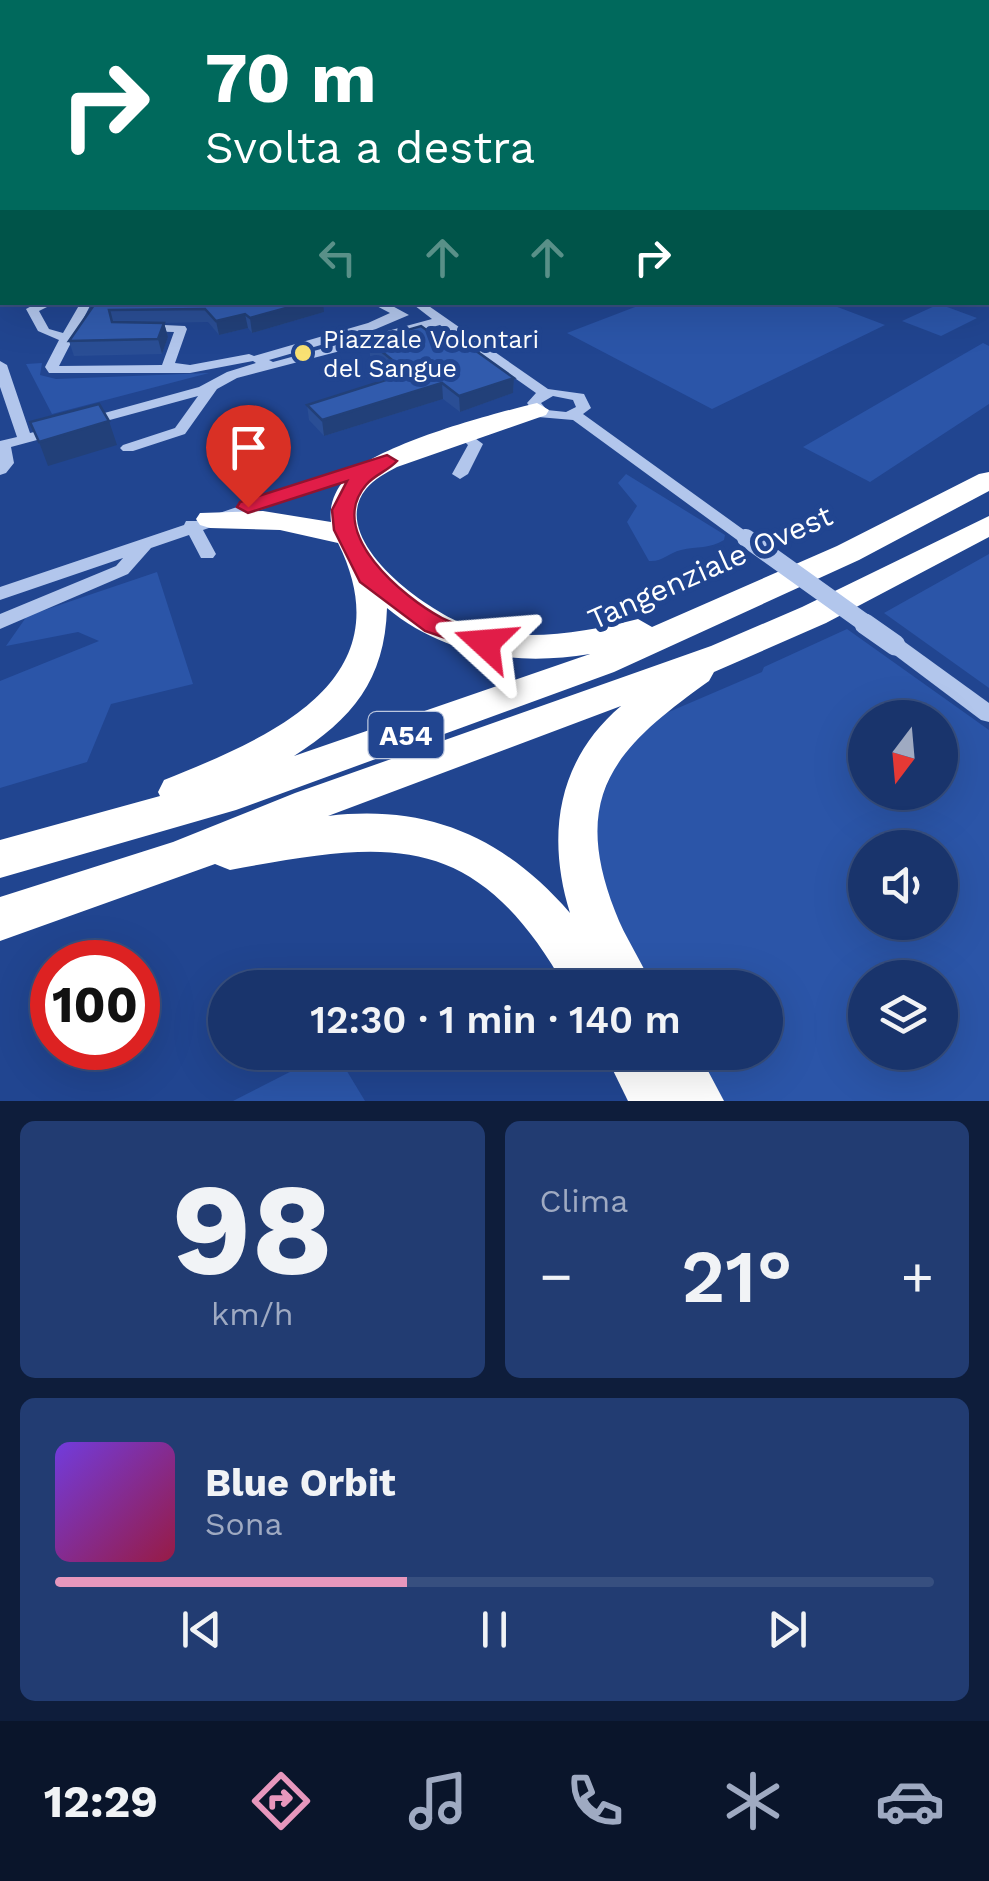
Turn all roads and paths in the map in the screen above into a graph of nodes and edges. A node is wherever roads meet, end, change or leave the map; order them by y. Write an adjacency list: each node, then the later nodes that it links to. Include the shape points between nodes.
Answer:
1 (44, 305): 8 (street, via 32,310 44,331)
2 (85, 305): 8 (street)
3 (380, 305): 5 (street)
4 (418, 305): 6 (street)
5 (398, 314): 6 (street); 9 (street)
6 (434, 322): 9 (street, via 271,368); 13 (street, via 460,335)
7 (120, 329): 11 (street, via 181,329 169,357)
8 (68, 338): 11 (street, via 54,370)
9 (262, 362): 11 (street); 12 (street)
10 (0, 365): 16 (street)
11 (173, 370)
12 (212, 387): 16 (street); 18 (street, via 180,431)
13 (541, 402): 14 (street, via 551,416); 14 (street, via 567,392 585,404); 15 (highway)
14 (575, 415): 35 (street, bridge)
15 (465, 435): 19 (highway); 22 (street, via 476,444)
16 (26, 438): 17 (street)
17 (2, 440): 20 (street, via 6,463)
18 (128, 448)
19 (387, 461): 25 (street); 27 (highway, via 350,490 343,510)
20 (0, 470)
21 (989, 472): 24 (highway)
22 (460, 474)
23 (989, 480): 24 (highway, Tangenziale Ovest / A54)
24 (954, 498): 32 (highway, Tangenziale Ovest / A54)
25 (201, 522): 27 (highway, via 305,522); 28 (street); 29 (street)
26 (989, 525): 34 (highway, A54)
27 (348, 536): 30 (highway)
28 (146, 543): 31 (street); 33 (street, via 122,570)
29 (207, 554)
30 (368, 576): 32 (highway, via 434,625 510,647 588,644); 36 (highway, via 369,651 322,718 265,754)
31 (0, 594)
32 (718, 610): 36 (highway, Tangenziale Ovest / A54, via 602,663 459,716 236,793)
33 (0, 622)
34 (722, 655): 38 (highway, A54, via 309,805); 41 (highway, via 628,722 584,787 576,851 581,882)
35 (989, 714)
36 (83, 833): 37 (highway, Tangenziale Ovest / A54)
37 (0, 859)
38 (178, 860): 39 (highway, A54); 40 (highway, via 370,830 422,837 490,865 532,899)
39 (0, 920)
40 (581, 970)
41 (619, 970)
42 (639, 1070): 44 (highway)
43 (679, 1070): 45 (highway)
44 (656, 1101)
45 (698, 1101)

